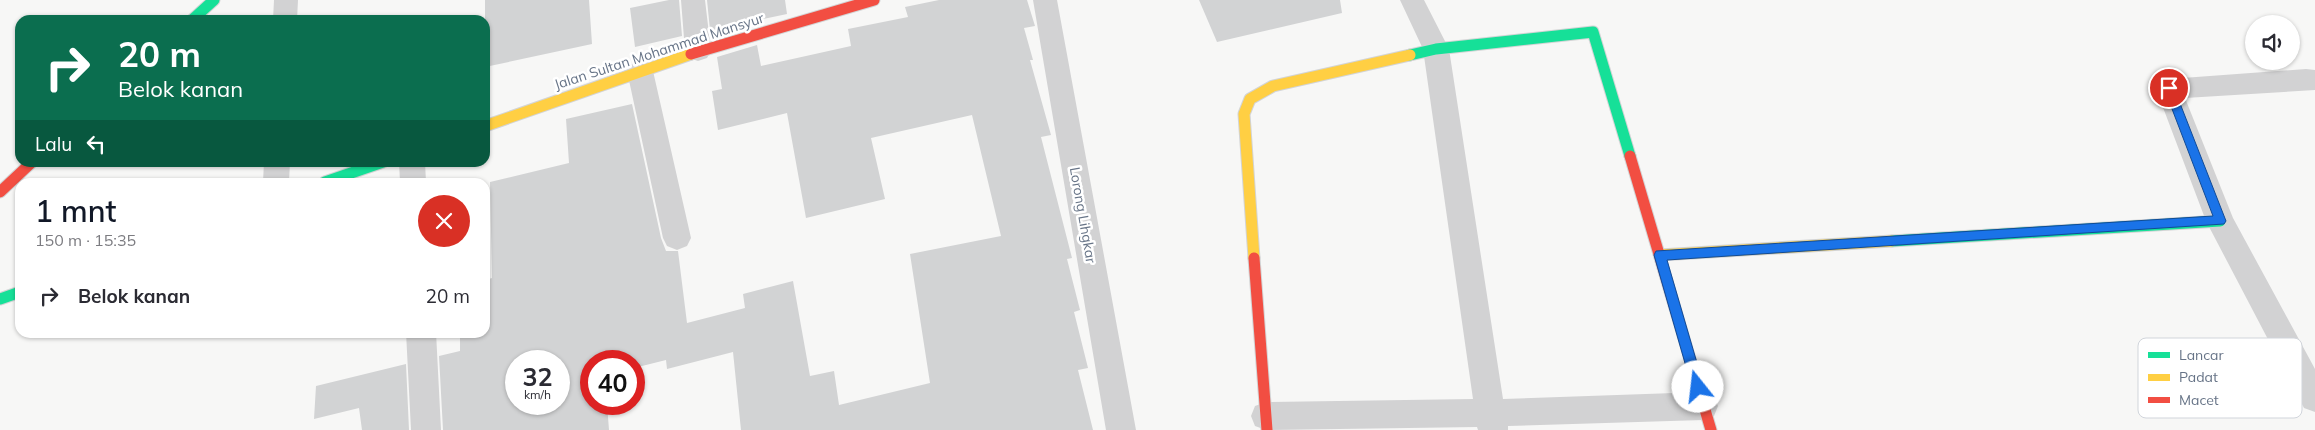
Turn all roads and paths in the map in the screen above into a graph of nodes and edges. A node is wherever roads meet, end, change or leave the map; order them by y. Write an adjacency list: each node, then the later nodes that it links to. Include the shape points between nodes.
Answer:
1 (214, 0): 7 (street)
2 (286, 0): 8 (street)
3 (693, 0): 10 (street)
4 (874, 0): 10 (street, Jalan Sultan Mohammad Mansyur)
5 (1045, 0): 31 (street, Lorong Lihgkar)
6 (1412, 0): 9 (street)
7 (198, 15)
8 (285, 15)
9 (1436, 49): 20 (street, via 1593,32); 28 (street); 29 (street, via 1272,86 1250,99 1244,114)
10 (698, 51): 11 (street, Jalan Sultan Mohammad Mansyur)
11 (640, 71): 13 (street, Jalan Sultan Mohammad Mansyur); 19 (street)
12 (2315, 80): 18 (street, via 2169,88)
13 (490, 124)
14 (27, 167): 17 (street)
15 (368, 167): 16 (street)
16 (337, 178)
17 (0, 192)
18 (2220, 221): 20 (street); 24 (street)
19 (677, 238)
20 (1660, 255): 27 (street)
21 (15, 294): 22 (street)
22 (0, 299)
23 (421, 338): 30 (street)
24 (2283, 338)
25 (2302, 374): 26 (street)
26 (2315, 398)
27 (1707, 418): 28 (street)
28 (1491, 422): 29 (street)
29 (1266, 423)
30 (426, 430)
31 (1121, 430)

